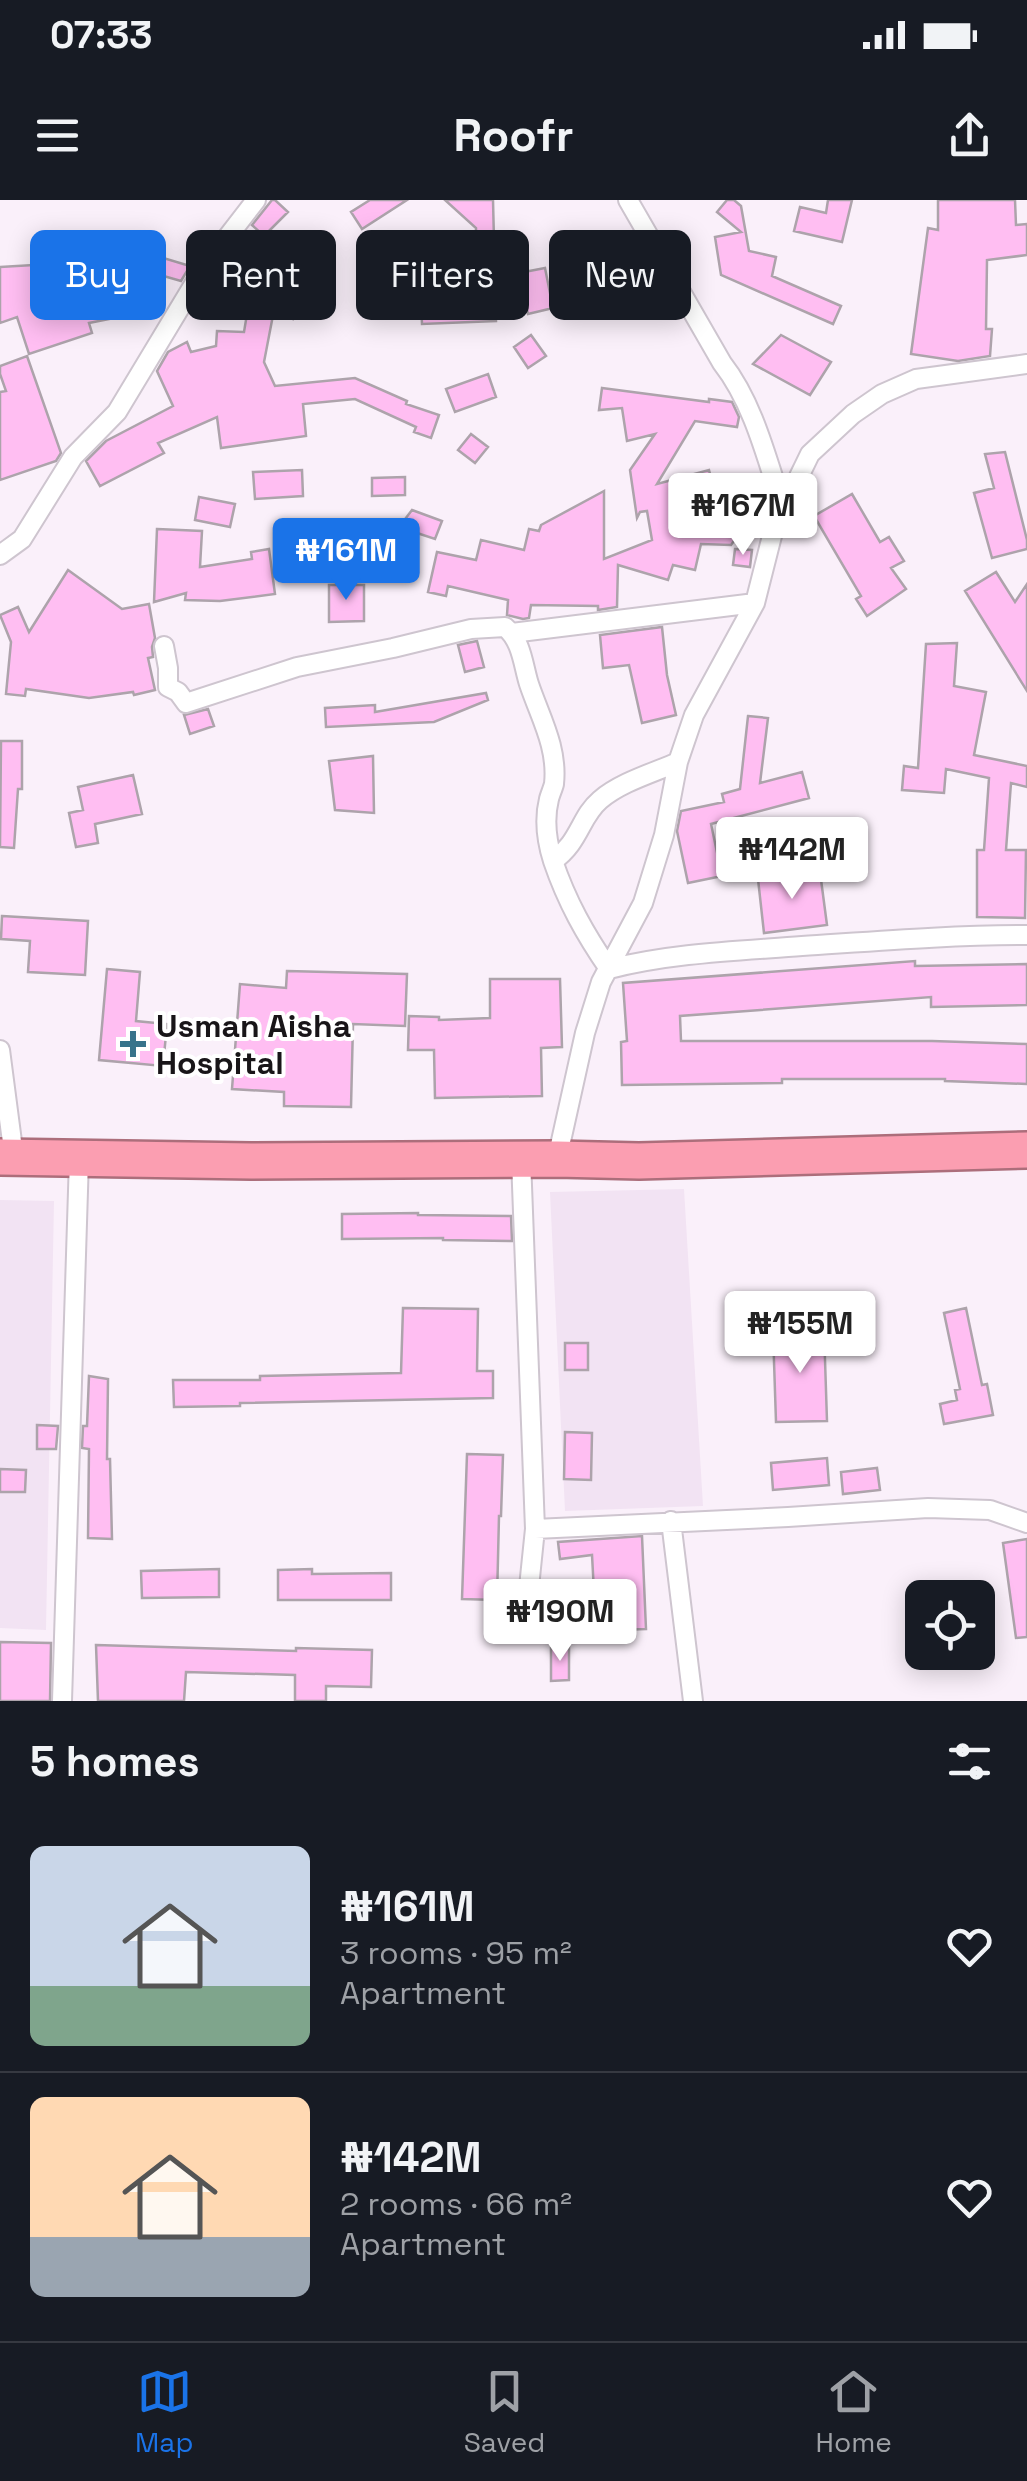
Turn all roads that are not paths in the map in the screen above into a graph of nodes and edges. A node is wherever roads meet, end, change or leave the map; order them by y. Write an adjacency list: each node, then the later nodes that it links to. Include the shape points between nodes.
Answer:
1 (256, 200): 5 (street, via 204,266 116,412 73,457 22,539)
2 (628, 200): 4 (street, via 736,380)
3 (1027, 364): 4 (street, via 916,379 882,394 810,454)
4 (783, 508): 6 (street)
5 (0, 555)
6 (756, 604): 7 (street); 9 (street, via 694,715)
7 (512, 632): 8 (street, via 471,629 298,667 186,703 168,686); 10 (street, via 548,729 554,785 547,842)
8 (164, 646)
9 (678, 762): 10 (street, via 599,801 576,840); 12 (street, via 643,903)
10 (553, 861): 12 (street, via 566,898)
11 (1027, 935): 12 (street, via 722,952)
12 (610, 970): 16 (street, via 585,1033)
13 (0, 1050): 15 (street)
14 (1027, 1150): 16 (highway)
15 (7, 1157): 17 (highway)
16 (557, 1158): 18 (highway)
17 (78, 1159): 18 (highway); 23 (street)
18 (522, 1159): 21 (street)
19 (670, 1521): 20 (street, via 928,1508 990,1510); 21 (street); 24 (street)
20 (1027, 1523)
21 (535, 1528): 22 (street)
22 (526, 1616)
23 (62, 1701)
24 (693, 1701)

